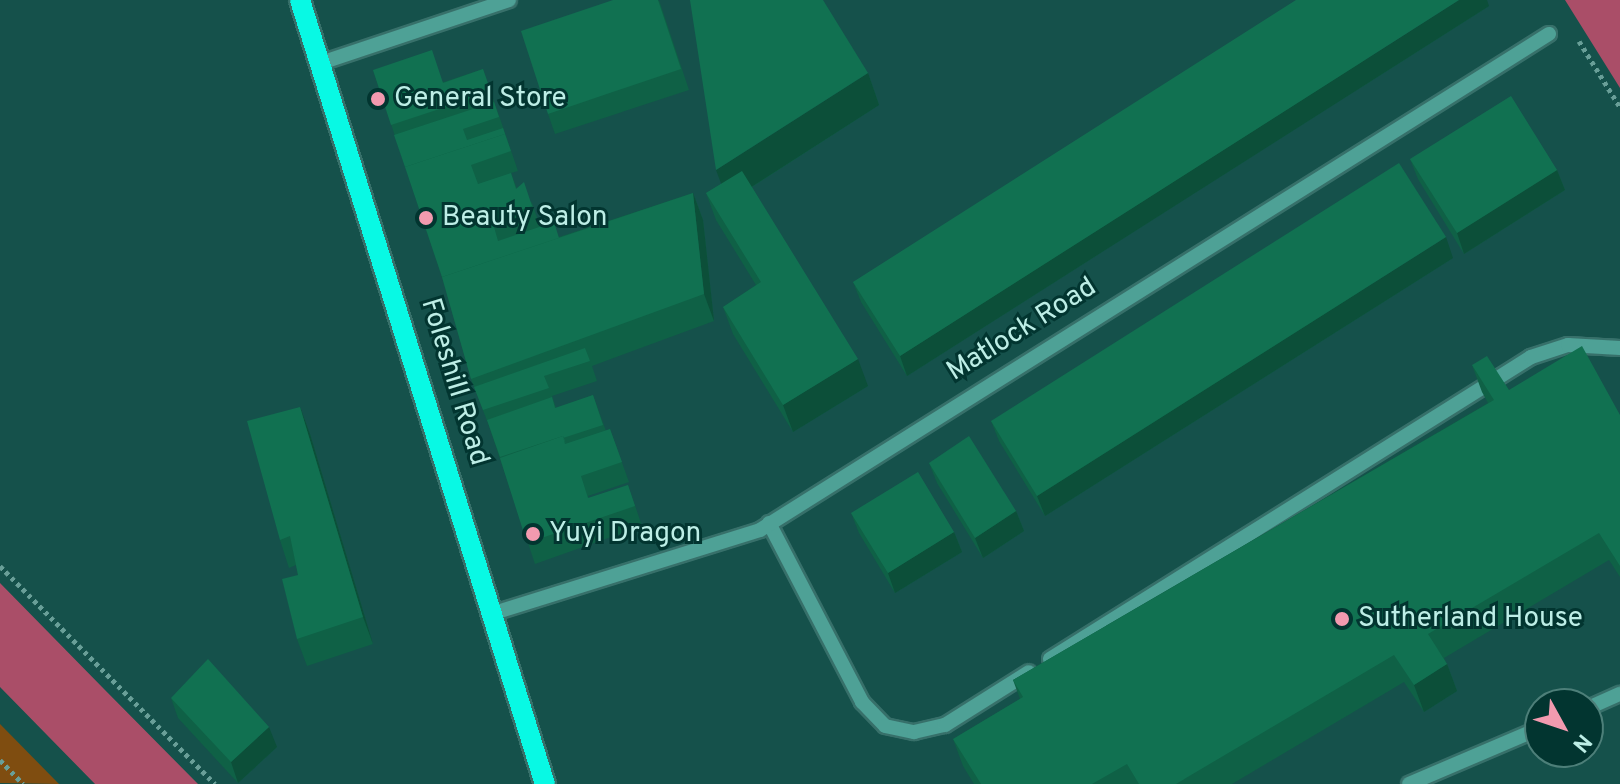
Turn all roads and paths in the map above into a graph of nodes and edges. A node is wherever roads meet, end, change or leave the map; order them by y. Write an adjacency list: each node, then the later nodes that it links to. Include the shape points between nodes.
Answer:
1 (300, 0): 5 (main road, Foleshill Road)
2 (509, 0): 5 (street)
3 (1569, 26): 6 (path)
4 (1549, 34): 8 (street, Matlock Road)
5 (324, 62): 10 (main road, Foleshill Road)
6 (1620, 107)
7 (1620, 348): 8 (street, via 1568,345 1531,357 945,725 914,732 885,726 862,702)
8 (769, 523): 10 (street, Matlock Road)
9 (0, 566): 14 (path)
10 (497, 612): 15 (main road, Foleshill Road)
11 (1524, 735): 16 (street)
12 (0, 760): 13 (path)
13 (23, 784)
14 (215, 784)
15 (545, 784)
16 (1409, 784)

